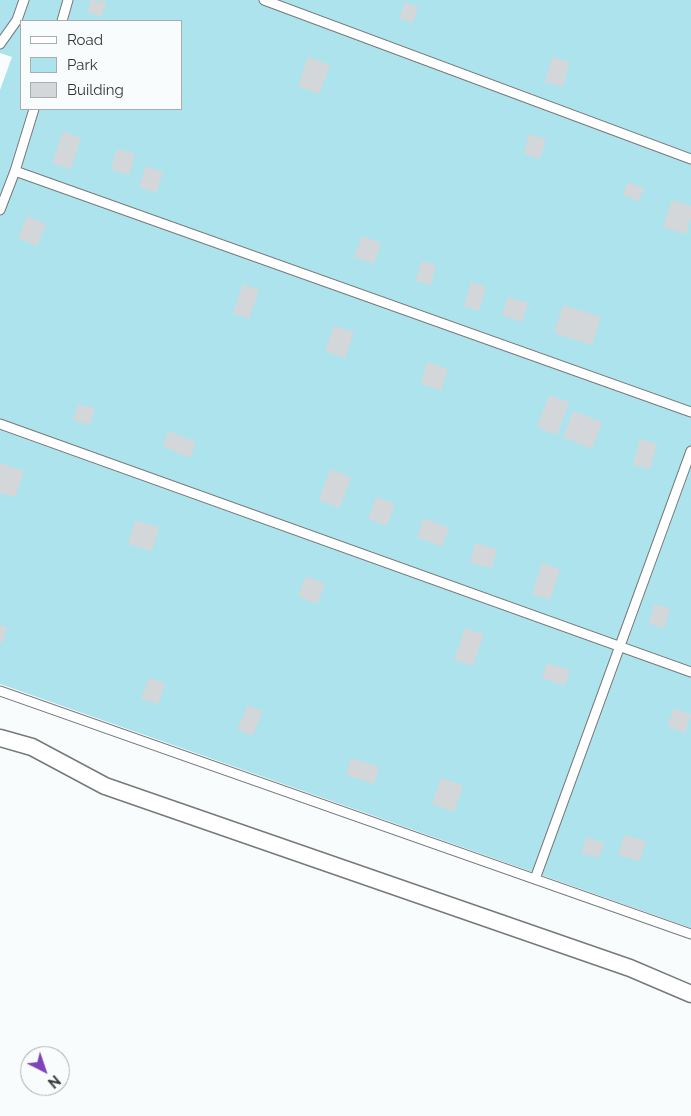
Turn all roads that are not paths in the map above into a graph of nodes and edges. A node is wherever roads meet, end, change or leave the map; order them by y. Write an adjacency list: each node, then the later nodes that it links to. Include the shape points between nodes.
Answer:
1 (24, 0): 5 (lane, via 17,20)
2 (68, 0): 4 (lane)
3 (264, 0): 7 (lane)
4 (62, 20)
5 (0, 44)
6 (34, 110): 8 (lane)
7 (691, 159)
8 (15, 171): 9 (lane); 10 (lane)
9 (0, 210)
10 (691, 412)
11 (0, 424): 13 (lane)
12 (691, 451): 13 (lane)
13 (620, 646): 14 (lane); 17 (lane)
14 (691, 672)
15 (0, 691): 17 (lane)
16 (0, 738): 19 (street, via 32,747 105,786 630,968)
17 (535, 879): 18 (lane)
18 (691, 934)
19 (691, 994)

